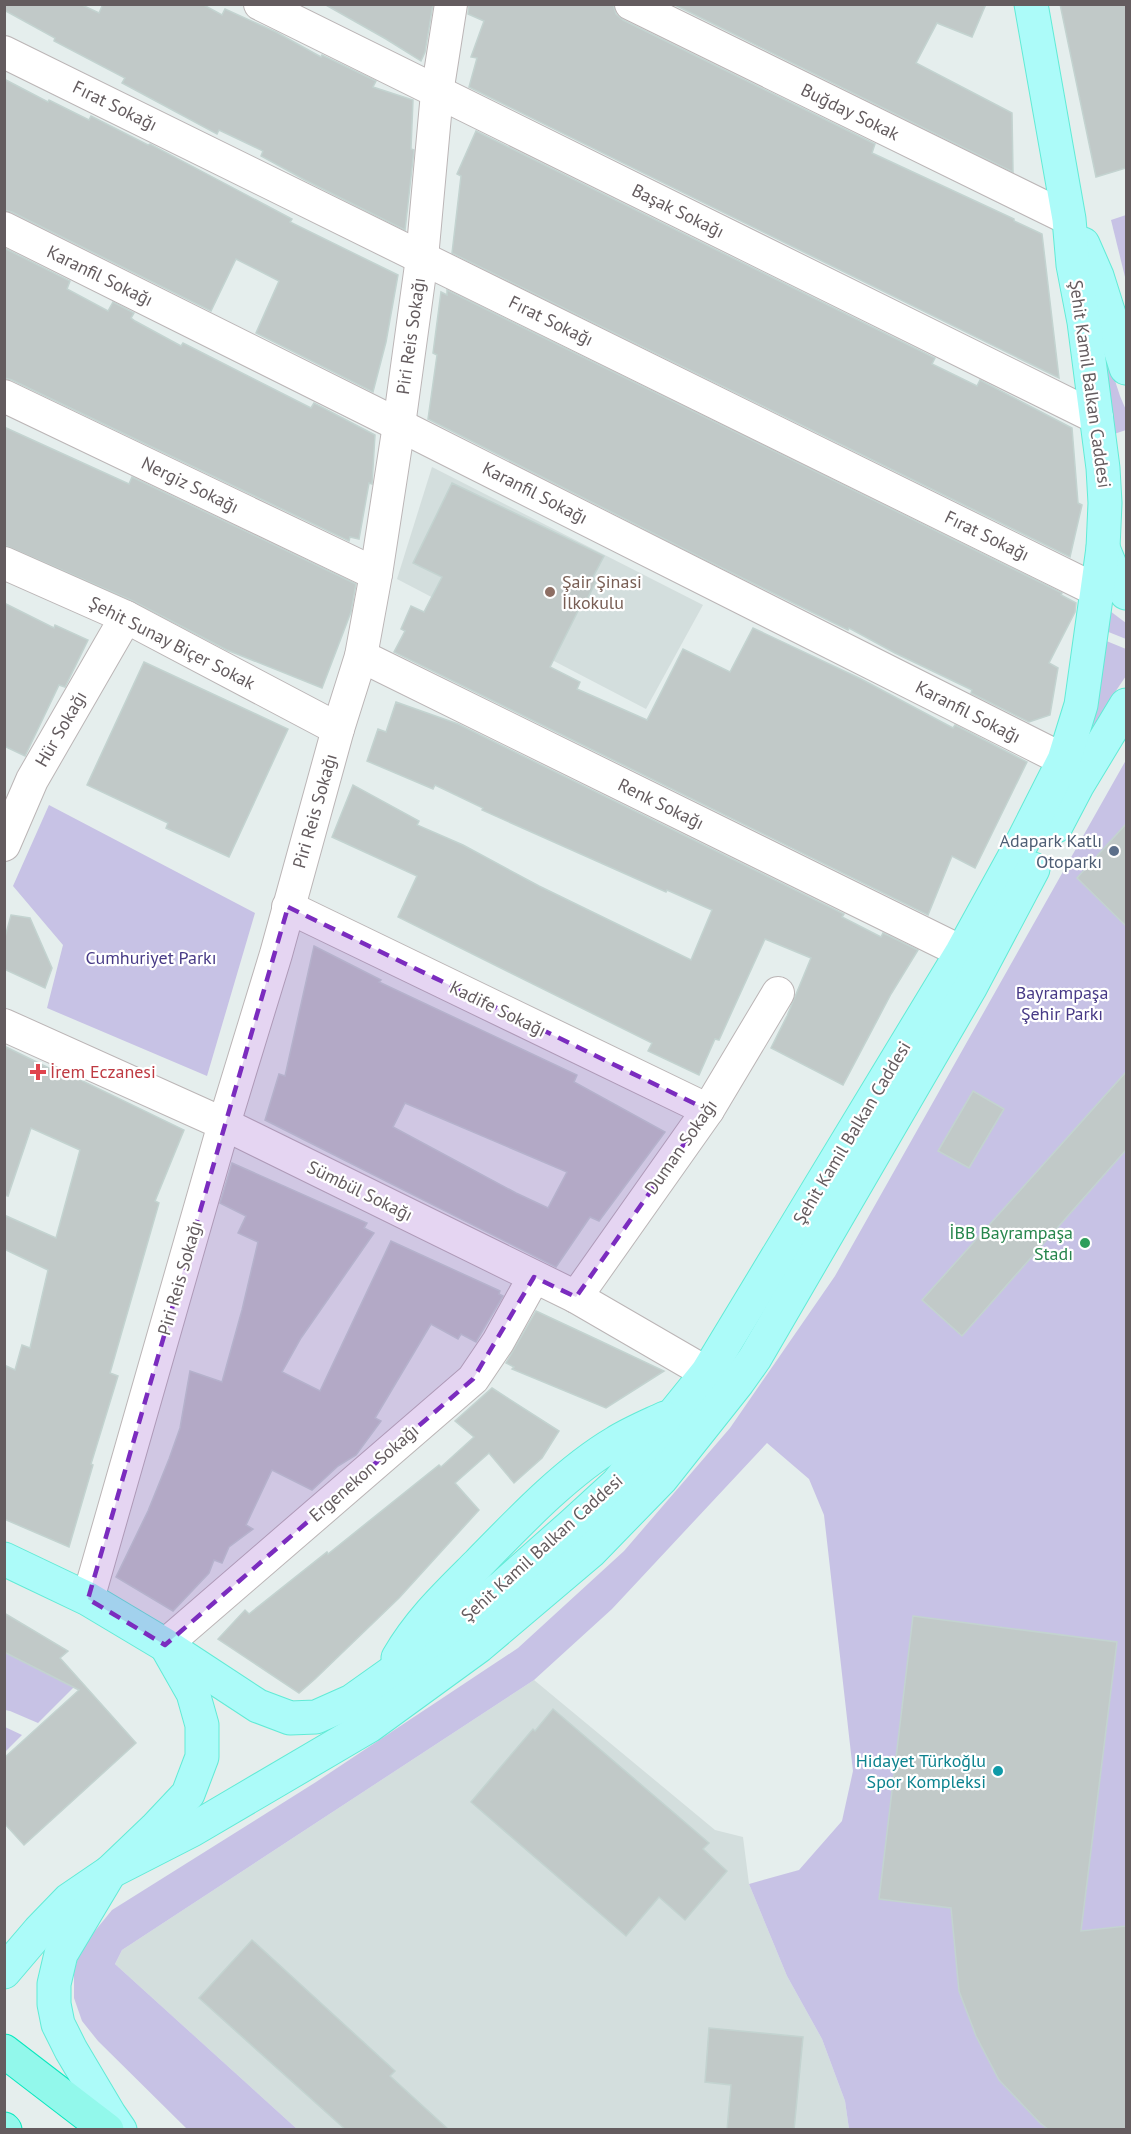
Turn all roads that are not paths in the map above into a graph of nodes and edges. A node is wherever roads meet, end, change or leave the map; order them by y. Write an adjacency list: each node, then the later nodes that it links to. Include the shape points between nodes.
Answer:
1 (260, 4): 6 (street, Başak Sokağı)
2 (452, 4): 6 (street, Piri Reis Sokağı)
3 (631, 4): 7 (street, Buğday Sokak)
4 (1031, 4): 7 (main road, Şehit Kamil Balkan Caddesi)
5 (4, 52): 9 (street, Fırat Sokağı)
6 (437, 93): 9 (street, Piri Reis Sokağı); 12 (street, Başak Sokağı)
7 (1069, 219): 10 (main road, Şehit Kamil Balkan Caddesi, via 1097,276); 12 (main road, Şehit Kamil Balkan Caddesi)
8 (4, 228): 13 (street, Karanfil Sokağı)
9 (422, 258): 13 (street, Piri Reis Sokağı); 17 (street, Fırat Sokağı)
10 (1126, 368)
11 (4, 396): 16 (street, Nergiz Sokağı)
12 (1097, 418): 14 (main road, Şehit Kamil Balkan Caddesi)
13 (399, 425): 16 (street, Piri Reis Sokağı); 22 (street, Karanfil Sokağı)
14 (1116, 493): 17 (main road, Şehit Kamil Balkan Caddesi, via 1103,548)
15 (4, 562): 18 (street, Şehit Sunay Biçer Sokak)
16 (376, 574): 19 (street, Piri Reis Sokağı)
17 (1112, 592): 22 (main road, Şehit Kamil Balkan Caddesi)
18 (126, 617): 21 (street, Şehit Sunay Biçer Sokak); 23 (street, Hür Sokağı, via 32,780)
19 (361, 656): 21 (street, Piri Reis Sokağı); 25 (street, Renk Sokağı)
20 (1126, 705): 38 (main road, Şehit Kamil Balkan Caddesi, via 1077,786 970,988 754,1358 661,1479 590,1552)
21 (338, 729): 24 (street, Piri Reis Sokağı)
22 (1064, 760): 25 (main road, Şehit Kamil Balkan Caddesi)
23 (4, 845)
24 (288, 907): 28 (street, Kadife Sokağı); 29 (street, Piri Reis Sokağı)
25 (962, 952): 32 (main road, Şehit Kamil Balkan Caddesi)
26 (778, 993): 28 (street, Duman Sokağı)
27 (4, 1025): 29 (street, Sümbül Sokağı)
28 (708, 1110): 31 (street, Duman Sokağı)
29 (224, 1124): 30 (street, Sümbül Sokağı); 37 (street, Piri Reis Sokağı)
30 (534, 1277): 31 (street, Sümbül Sokağı); 39 (street, Ergenekon Sokağı, via 473,1379)
31 (576, 1297): 32 (street, Sümbül Sokağı)
32 (707, 1373): 33 (main road, Şehit Kamil Balkan Caddesi)
33 (674, 1414): 34 (main road, via 615,1443 587,1462); 36 (main road, Şehit Kamil Balkan Caddesi, via 617,1484)
34 (524, 1518): 36 (main road, via 492,1568); 40 (main road, via 432,1611 410,1638)
35 (4, 1559): 37 (main road, Şehit Kamil Balkan Caddesi)
36 (501, 1588): 38 (main road); 40 (main road, Şehit Kamil Balkan Caddesi)
37 (88, 1599): 39 (main road, Şehit Kamil Balkan Caddesi)
38 (531, 1602): 41 (main road, Şehit Kamil Balkan Caddesi, via 479,1646 369,1726 192,1830)
39 (165, 1645): 40 (main road, Şehit Kamil Balkan Caddesi, via 258,1706 290,1718 316,1717 352,1701); 41 (main road, via 193,1693 201,1725 202,1757 189,1794)
40 (389, 1675)
41 (110, 1872): 42 (main road, Şehit Kamil Balkan Caddesi, via 69,1900); 45 (main road, via 61,1954 54,2004 58,2024 71,2050)
42 (4, 1972)
43 (4, 2051): 44 (highway)
44 (107, 2130)
45 (120, 2130)

